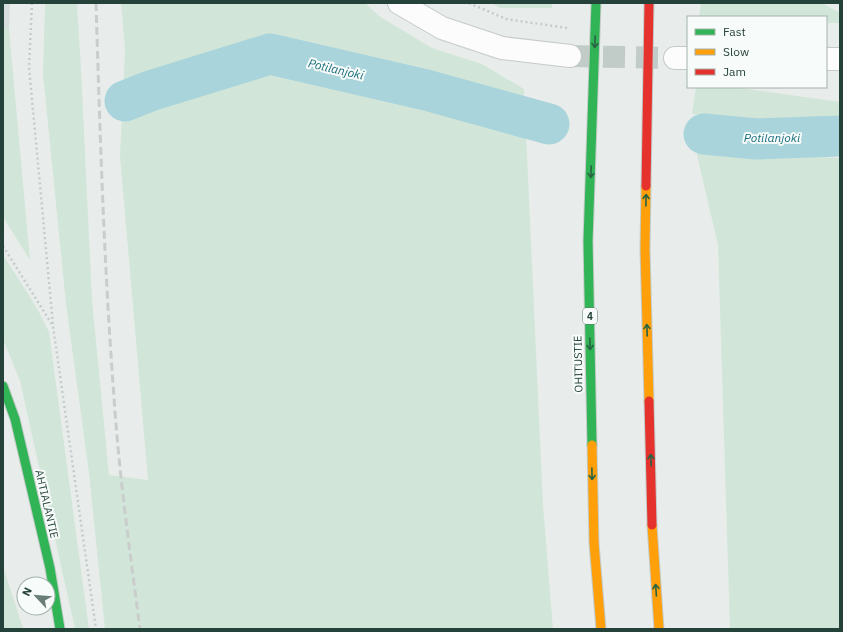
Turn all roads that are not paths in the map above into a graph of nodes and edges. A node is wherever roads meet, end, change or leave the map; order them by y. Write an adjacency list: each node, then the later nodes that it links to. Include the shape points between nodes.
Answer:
1 (399, 3): 4 (street, via 442,28 502,48)
2 (596, 3): 9 (main road, OHITUSTIE / 4, one-way to 9, via 588,241 594,543)
3 (649, 3): 10 (main road, one-way to 3, via 653,545 645,249)
4 (570, 56)
5 (827, 59): 6 (street)
6 (840, 59)
7 (3, 386): 8 (main road, AHTIALANTIE, via 19,434 50,568)
8 (60, 629)
9 (601, 629)
10 (659, 629)

